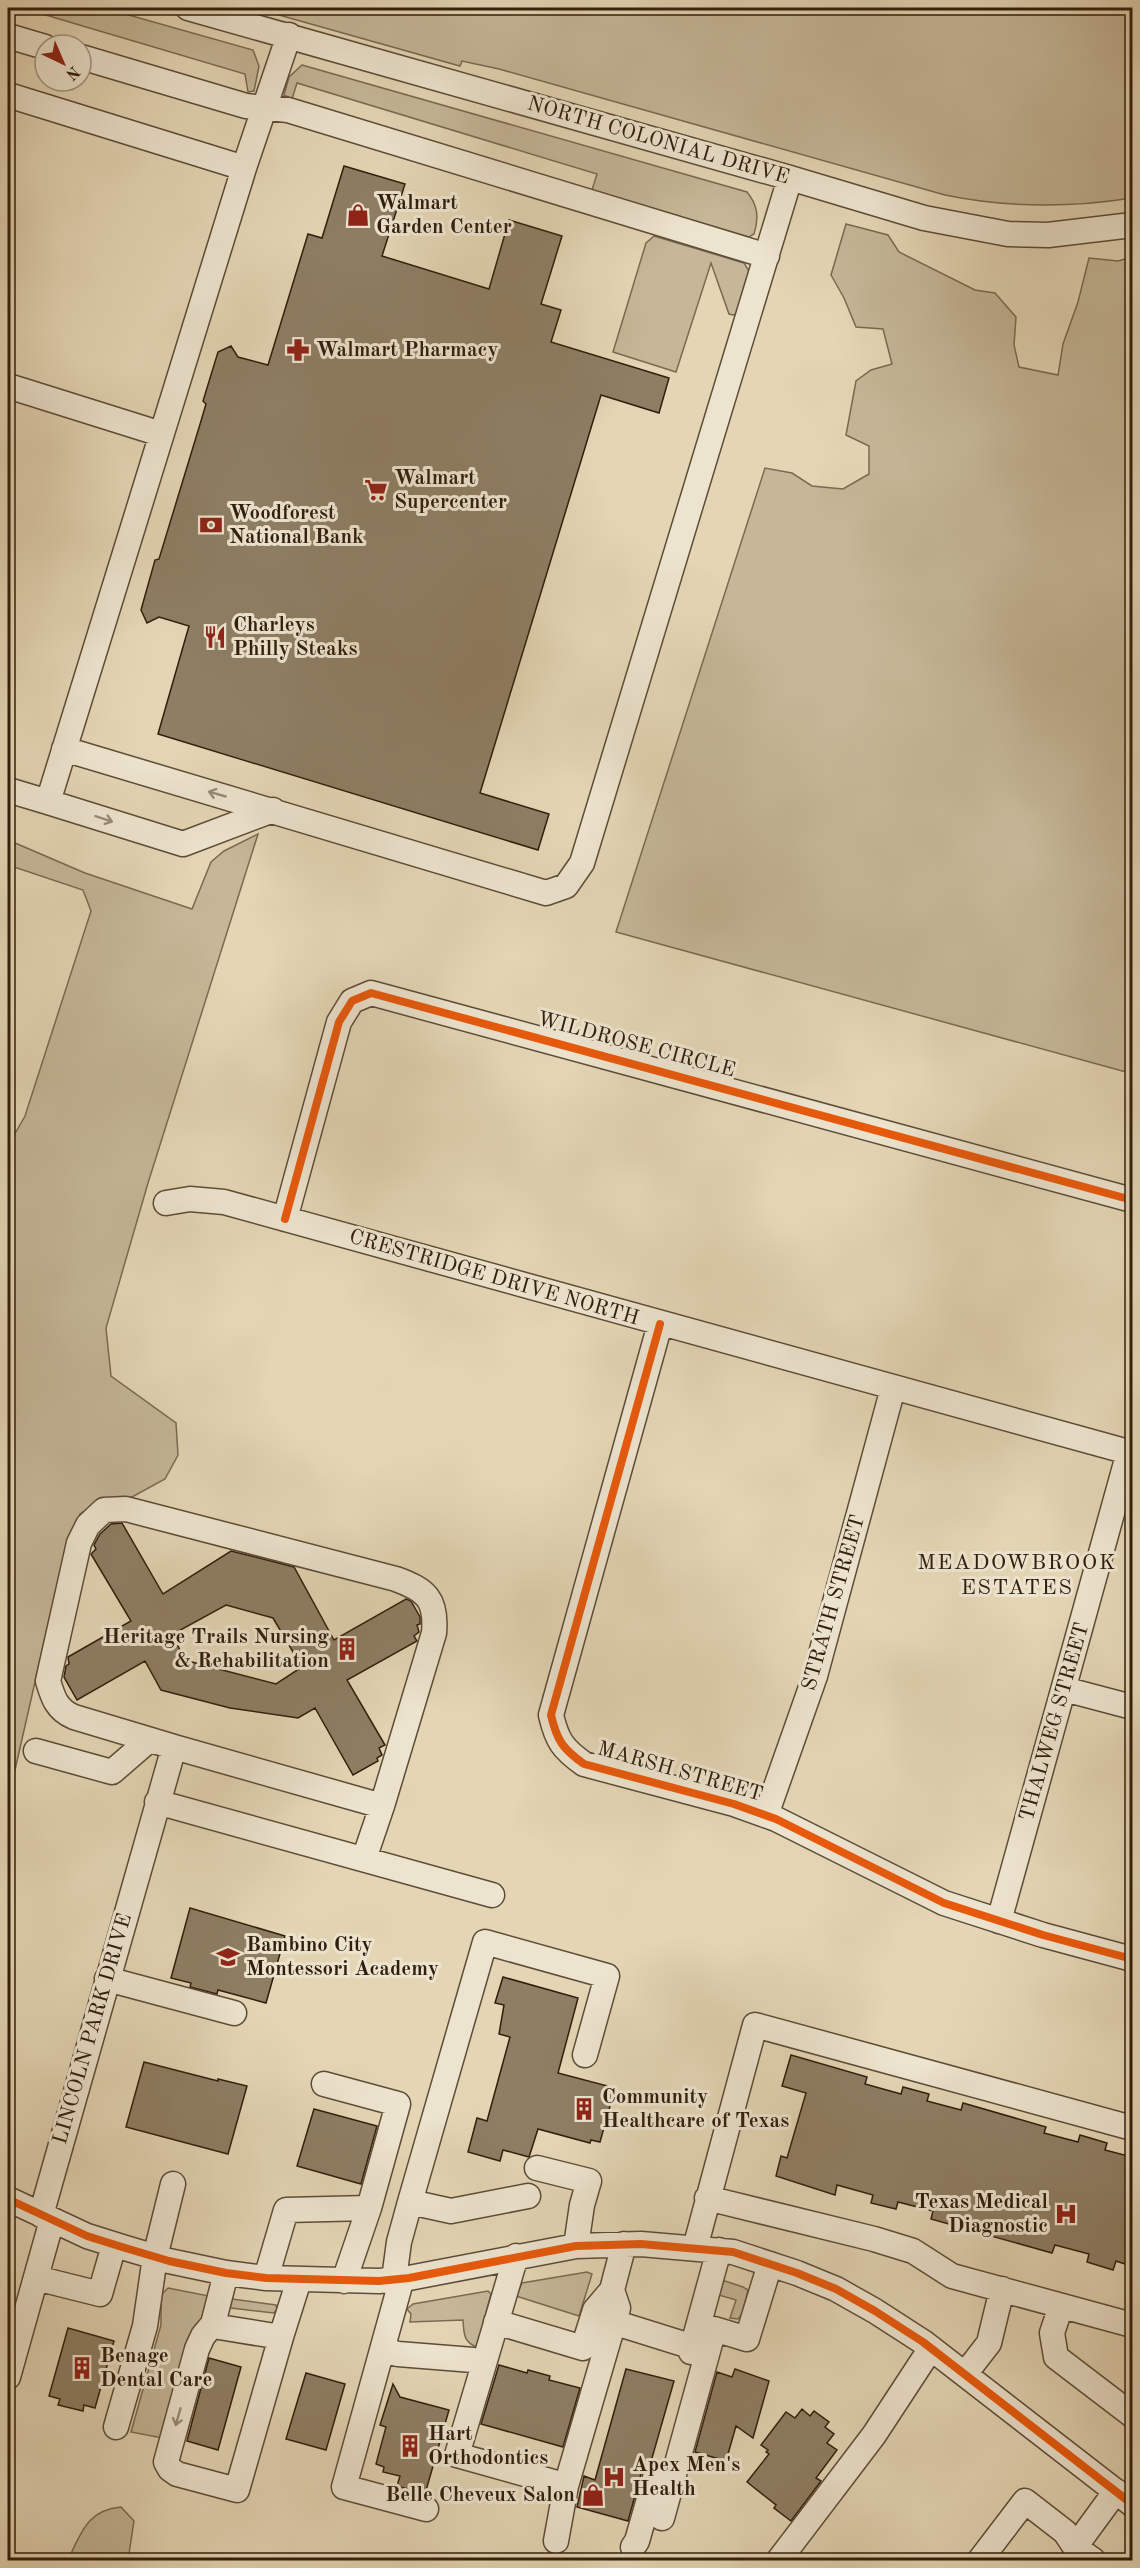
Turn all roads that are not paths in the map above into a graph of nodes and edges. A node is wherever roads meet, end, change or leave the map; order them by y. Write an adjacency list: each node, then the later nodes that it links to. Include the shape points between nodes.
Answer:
1 (188, 8): 2 (street, NORTH COLONIAL DRIVE)
2 (289, 35): 7 (street); 9 (street, NORTH COLONIAL DRIVE)
3 (8, 36): 4 (street)
4 (33, 43)
5 (93, 61): 7 (street)
6 (8, 95): 8 (street)
7 (264, 108): 8 (street); 11 (street, via 288,110)
8 (244, 168): 13 (street)
9 (790, 178): 10 (street, NORTH COLONIAL DRIVE, via 924,218 1008,234 1048,235); 11 (street)
10 (1132, 225)
11 (767, 256): 17 (street, via 582,863 566,886 546,893)
12 (8, 386): 13 (street)
13 (162, 434): 14 (street)
14 (64, 749): 16 (street); 17 (street, one-way to 14)
15 (8, 790): 16 (street)
16 (48, 802): 17 (street, one-way to 17, via 183,844)
17 (273, 810)
18 (1132, 1200): 20 (street, WILDROSE CIRCLE, via 371,993 352,1001 339,1022)
19 (166, 1203): 20 (street, CRESTRIDGE DRIVE NORTH, via 190,1199 224,1202)
20 (285, 1219): 21 (street, CRESTRIDGE DRIVE NORTH)
21 (660, 1324): 22 (street, CRESTRIDGE DRIVE NORTH); 31 (street, MARSH STREET, via 551,1715 556,1736 584,1764)
22 (893, 1388): 23 (street, CRESTRIDGE DRIVE NORTH); 31 (street, STRATH STREET, via 815,1676)
23 (1131, 1453): 24 (street, THALWEG STREET)
24 (1064, 1689): 25 (street); 34 (street, THALWEG STREET)
25 (1132, 1707)
26 (149, 1740): 27 (street); 28 (street, via 112,1772); 30 (street, via 62,1712 48,1681 79,1543 88,1525 104,1510 126,1509 396,1579 417,1587 430,1599 435,1615 434,1633)
27 (174, 1747): 29 (street, LINCOLN PARK DRIVE); 30 (street)
28 (36, 1751)
29 (157, 1802): 32 (street); 36 (street, LINCOLN PARK DRIVE)
30 (381, 1806): 32 (street)
31 (766, 1815): 34 (street, MARSH STREET, via 944,1903)
32 (364, 1859): 33 (street)
33 (492, 1895)
34 (999, 1921): 35 (street, MARSH STREET)
35 (1132, 1959)
36 (108, 1979): 37 (street); 48 (street, LINCOLN PARK DRIVE)
37 (234, 2013)
38 (585, 2055): 46 (street, via 607,1976 485,1942)
39 (324, 2084): 47 (street, via 398,2104)
40 (1132, 2128): 44 (street, via 755,2025)
41 (537, 2168): 51 (street, via 589,2181)
42 (173, 2184): 55 (street)
43 (528, 2196): 46 (street, via 452,2211)
44 (707, 2198): 52 (street); 63 (street, via 912,2251 952,2276)
45 (8, 2199): 48 (street)
46 (410, 2202): 60 (street, via 399,2242)
47 (369, 2208): 59 (street, via 286,2210); 62 (street)
48 (46, 2217): 49 (street); 58 (street, LINCOLN PARK DRIVE)
49 (114, 2244): 55 (street); 58 (street, via 100,2294)
50 (624, 2244): 51 (street); 52 (street); 64 (street)
51 (576, 2246): 54 (street)
52 (695, 2248): 53 (street)
53 (719, 2250): 56 (street); 71 (street)
54 (516, 2256): 60 (street); 66 (street)
55 (154, 2257): 57 (street); 78 (street, via 145,2326)
56 (770, 2264): 72 (street, via 836,2289); 82 (street, via 747,2339 714,2329)
57 (226, 2273): 59 (street); 68 (street)
58 (36, 2278): 76 (street, LINCOLN PARK DRIVE)
59 (266, 2278): 61 (street)
60 (398, 2279): 62 (street); 73 (street)
61 (299, 2280): 62 (street); 70 (street)
62 (344, 2281)
63 (1002, 2289): 65 (street); 75 (street, via 988,2343)
64 (612, 2290): 66 (street, via 595,2310 584,2348); 67 (street, via 618,2308)
65 (1061, 2306): 69 (street); 77 (street, via 1052,2333 1056,2357)
66 (496, 2322): 79 (street, via 458,2455)
67 (613, 2322): 71 (street); 83 (street, via 566,2486)
68 (213, 2324): 70 (street); 70 (street, one-way to 70, via 197,2349 166,2462 177,2474 237,2490)
69 (1132, 2325)
70 (281, 2337)
71 (693, 2347): 84 (street)
72 (931, 2348): 75 (street); 86 (street, via 874,2435)
73 (382, 2350): 74 (street); 81 (street, via 344,2487)
74 (473, 2360)
75 (965, 2374): 80 (street)
76 (8, 2377)
77 (1132, 2415)
78 (116, 2427)
79 (557, 2483)
80 (1124, 2497): 85 (street)
81 (426, 2509)
82 (662, 2518)
83 (556, 2541)
84 (633, 2547)
85 (1084, 2554): 87 (street, via 1065,2532 1025,2500)
86 (779, 2560)
87 (980, 2560)

